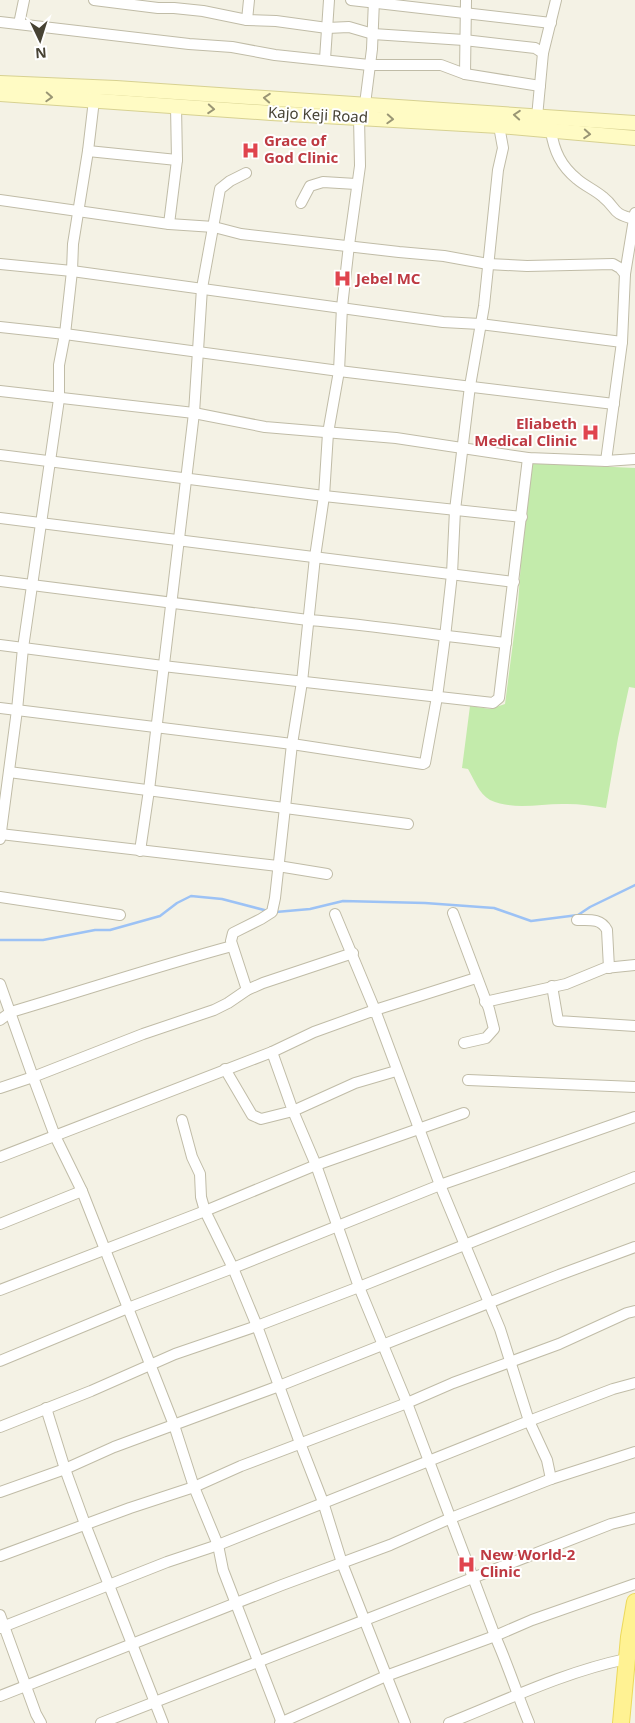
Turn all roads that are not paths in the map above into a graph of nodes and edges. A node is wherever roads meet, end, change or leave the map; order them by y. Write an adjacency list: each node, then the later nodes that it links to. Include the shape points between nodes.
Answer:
1 (24, 0): 14 (street)
2 (94, 0): 9 (street)
3 (249, 0): 11 (street)
4 (329, 0): 15 (street)
5 (351, 0): 8 (street)
6 (466, 0): 10 (street)
7 (556, 0): 13 (street)
8 (373, 1): 10 (street); 16 (street)
9 (159, 4): 11 (street)
10 (465, 12): 13 (street); 17 (street)
11 (247, 20): 15 (street)
12 (0, 22): 14 (street)
13 (551, 23): 18 (street)
14 (19, 24): 19 (street)
15 (327, 28): 16 (street, via 349,27); 19 (street)
16 (373, 34): 17 (street); 20 (street)
17 (464, 40): 18 (street, via 535,48); 21 (street)
18 (543, 53): 23 (street)
19 (325, 59): 20 (street)
20 (369, 65): 21 (street, via 441,65); 26 (street)
21 (465, 74): 23 (street)
22 (0, 83): 24 (main road, Kajo Keji Road)
23 (540, 86): 28 (street)
24 (92, 93): 25 (main road, Kajo Keji Road, one-way to 24); 26 (main road, Kajo Keji Road, one-way to 24); 27 (main road, Kajo Keji Road); 34 (street)
25 (0, 94)
26 (365, 104): 28 (main road, Kajo Keji Road, one-way to 26)
27 (176, 106): 29 (main road, Kajo Keji Road, one-way to 29); 35 (street)
28 (537, 117): 30 (main road, Kajo Keji Road)
29 (359, 118): 31 (main road, Kajo Keji Road, one-way to 31); 37 (street, via 360,166)
30 (635, 124)
31 (499, 126): 32 (main road, Kajo Keji Road); 46 (street, via 502,148)
32 (551, 131): 33 (main road, Kajo Keji Road, one-way to 33); 41 (street, via 554,148 577,179 606,198 617,213)
33 (635, 138)
34 (88, 152): 35 (street); 40 (street)
35 (177, 160): 42 (street)
36 (246, 173): 43 (street, via 220,189)
37 (356, 184): 39 (street, via 323,182 310,186); 44 (street)
38 (0, 200): 40 (street)
39 (301, 203)
40 (79, 210): 42 (street); 47 (street)
41 (634, 216): 48 (street)
42 (169, 224): 43 (street)
43 (214, 227): 44 (street, via 241,234); 49 (street)
44 (349, 245): 46 (street); 50 (street)
45 (0, 264): 47 (street)
46 (488, 264): 48 (street, via 613,264); 51 (street)
47 (72, 271): 49 (street); 53 (street)
48 (625, 274): 54 (street)
49 (202, 288): 50 (street); 55 (street)
50 (342, 308): 51 (street); 56 (street)
51 (480, 324): 54 (street); 57 (street)
52 (0, 327): 53 (street)
53 (65, 334): 55 (street); 59 (street, via 59,366)
54 (622, 342): 60 (street)
55 (198, 352): 56 (street); 61 (street)
56 (339, 371): 57 (street); 62 (street)
57 (470, 386): 60 (street); 63 (street)
58 (0, 391): 59 (street)
59 (59, 399): 61 (street); 68 (street)
60 (614, 404): 67 (street)
61 (194, 413): 62 (street); 69 (street)
62 (328, 433): 63 (street); 70 (street)
63 (464, 448): 65 (street); 71 (street)
64 (0, 455): 68 (street)
65 (528, 458): 67 (street); 72 (street)
66 (635, 459): 67 (street)
67 (606, 461)
68 (50, 462): 69 (street); 74 (street)
69 (186, 478): 70 (street); 75 (street)
70 (324, 496): 71 (street); 76 (street)
71 (455, 510): 72 (street); 77 (street)
72 (522, 517): 79 (street)
73 (0, 518): 74 (street)
74 (42, 523): 75 (street); 80 (street)
75 (179, 540): 76 (street); 81 (street)
76 (315, 557): 77 (street); 82 (street)
77 (452, 574): 79 (street); 83 (street)
78 (0, 581): 80 (street)
79 (514, 582): 84 (street)
80 (32, 585): 81 (street); 86 (street)
81 (172, 602): 82 (street); 87 (street)
82 (308, 620): 83 (street); 88 (street)
83 (445, 637): 84 (street); 89 (street)
84 (506, 643): 89 (street, via 496,702)
85 (0, 645): 86 (street)
86 (23, 648): 87 (street); 91 (street)
87 (164, 666): 88 (street); 92 (street)
88 (302, 682): 89 (street); 93 (street)
89 (437, 697): 93 (street, via 426,762 423,764)
90 (0, 708): 91 (street)
91 (17, 710): 92 (street); 94 (street)
92 (157, 727): 93 (street); 95 (street)
93 (292, 744): 96 (street)
94 (9, 772): 95 (street); 98 (street)
95 (149, 790): 96 (street); 99 (street)
96 (285, 808): 97 (street); 100 (street)
97 (408, 824)
98 (0, 836): 99 (street)
99 (140, 851): 100 (street)
100 (278, 866): 101 (street); 107 (street, via 272,912 233,933)
101 (327, 874)
102 (0, 897): 105 (street)
103 (453, 913): 111 (street)
104 (336, 914): 108 (street)
105 (120, 915)
106 (577, 920): 110 (street, via 604,924)
107 (232, 946): 114 (street); 117 (street)
108 (353, 953): 114 (street); 116 (street)
109 (635, 965): 110 (street)
110 (609, 968): 113 (street)
111 (476, 978): 115 (street); 116 (street)
112 (0, 984): 117 (street)
113 (552, 986): 115 (street); 119 (street, via 558,1021)
114 (247, 990): 124 (street, via 214,1010)
115 (485, 1002): 120 (street, via 494,1029 486,1038)
116 (375, 1010): 121 (street, via 314,1032); 123 (street)
117 (11, 1012): 118 (street); 124 (street)
118 (0, 1020)
119 (635, 1026)
120 (464, 1043)
121 (272, 1052): 122 (street); 128 (street)
122 (225, 1069): 128 (street, via 252,1115 260,1119); 133 (street)
123 (396, 1071): 128 (street, via 355,1083); 132 (street)
124 (33, 1077): 127 (street); 133 (street)
125 (468, 1080): 126 (street)
126 (635, 1087)
127 (0, 1088)
128 (293, 1111): 135 (street)
129 (464, 1113): 132 (street)
130 (635, 1117): 137 (street)
131 (182, 1120): 139 (street, via 200,1174)
132 (419, 1129): 135 (street); 137 (street)
133 (55, 1136): 134 (street); 138 (street)
134 (0, 1157)
135 (316, 1165): 139 (street); 141 (street)
136 (635, 1177): 142 (street)
137 (440, 1186): 141 (street); 142 (street)
138 (82, 1191): 140 (street); 144 (street)
139 (205, 1211): 144 (street); 145 (street)
140 (0, 1224)
141 (338, 1226): 145 (street); 146 (street)
142 (465, 1245): 146 (street); 148 (street)
143 (635, 1247): 148 (street)
144 (105, 1250): 147 (street); 149 (street)
145 (233, 1268): 149 (street); 151 (street)
146 (360, 1287): 151 (street); 152 (street)
147 (0, 1290)
148 (489, 1303): 152 (street); 154 (street)
149 (128, 1308): 153 (street); 155 (street)
150 (635, 1311): 154 (street)
151 (257, 1326): 155 (street); 157 (street)
152 (382, 1345): 157 (street); 158 (street)
153 (0, 1361)
154 (512, 1362): 158 (street); 160 (street)
155 (150, 1365): 159 (street); 161 (street)
156 (635, 1383): 160 (street)
157 (279, 1386): 161 (street); 163 (street)
158 (407, 1403): 163 (street); 165 (street)
159 (46, 1408): 162 (street); 166 (street)
160 (530, 1421): 165 (street); 167 (street, via 547,1460)
161 (174, 1425): 166 (street); 168 (street)
162 (0, 1427)
163 (300, 1444): 168 (street); 170 (street)
164 (635, 1452): 167 (street)
165 (429, 1462): 170 (street); 171 (street)
166 (65, 1469): 169 (street); 173 (street)
167 (551, 1479): 171 (street)
168 (194, 1487): 173 (street); 174 (street)
169 (0, 1492)
170 (323, 1502): 174 (street); 176 (street)
171 (451, 1518): 176 (street); 177 (street)
172 (635, 1518): 177 (street, via 611,1524)
173 (85, 1524): 175 (street); 178 (street)
174 (218, 1545): 178 (street); 181 (street, via 223,1570)
175 (0, 1556)
176 (342, 1563): 181 (street); 184 (street)
177 (474, 1578): 184 (street); 186 (street)
178 (109, 1584): 185 (street); 187 (street)
179 (635, 1584): 186 (street)
180 (635, 1602): 183 (main road)
181 (237, 1603): 187 (street); 189 (street)
182 (0, 1615): 185 (street)
183 (634, 1619): 188 (main road)
184 (365, 1620): 189 (street); 190 (street)
185 (2, 1627): 191 (street)
186 (495, 1636): 190 (street); 192 (street)
187 (131, 1645): 191 (street); 194 (street)
188 (626, 1659): 192 (street, via 568,1675); 202 (main road)
189 (258, 1663): 194 (street); 198 (street)
190 (386, 1676): 198 (street); 199 (street)
191 (26, 1686): 193 (street); 195 (street)
192 (517, 1695): 200 (street); 201 (street)
193 (0, 1696)
194 (155, 1702): 196 (street); 197 (street)
195 (41, 1723)
196 (102, 1723)
197 (163, 1723)
198 (281, 1723)
199 (405, 1723)
200 (449, 1723)
201 (530, 1723)
202 (621, 1723)

